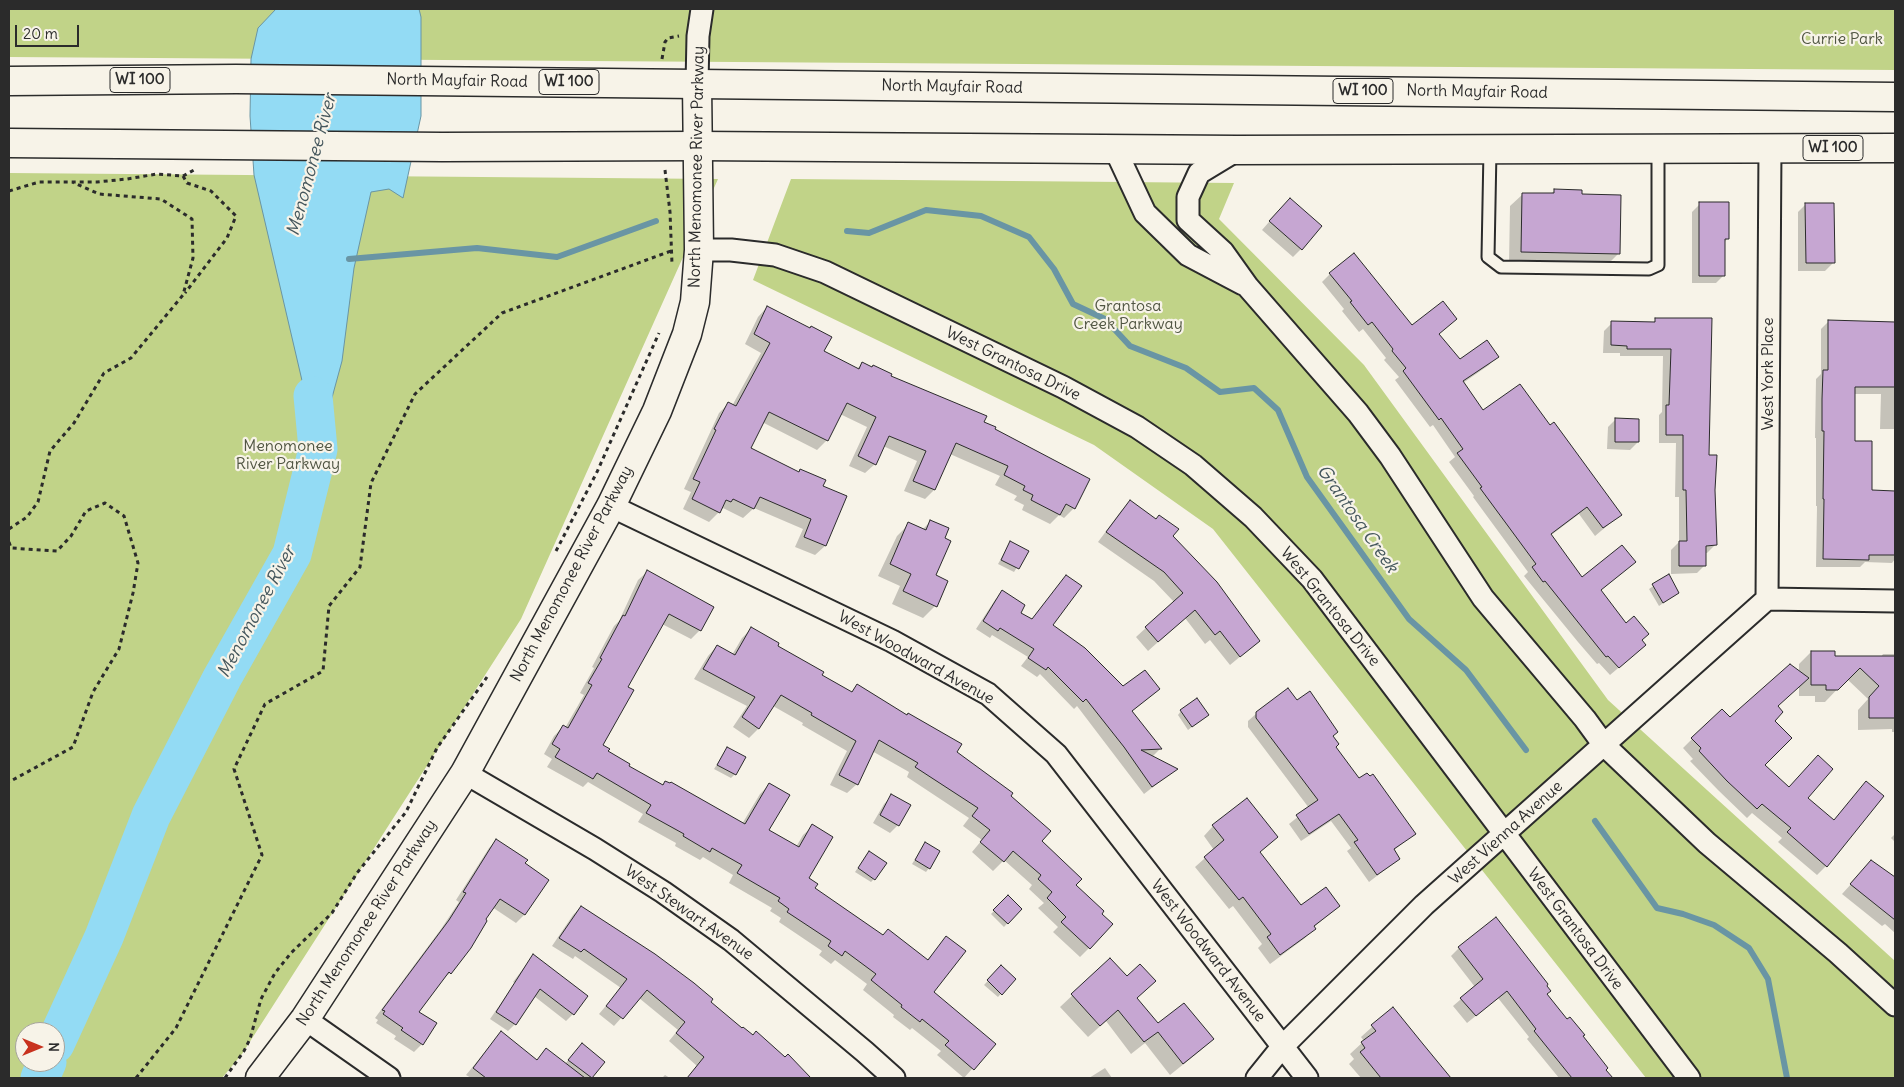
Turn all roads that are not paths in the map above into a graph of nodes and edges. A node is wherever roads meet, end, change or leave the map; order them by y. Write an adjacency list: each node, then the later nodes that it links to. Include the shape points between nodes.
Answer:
1 (702, 9): 3 (street, North Menomonee River Parkway)
2 (9, 81): 3 (main road, North Mayfair Road / WI 100, via 236,79)
3 (697, 84): 4 (main road, North Mayfair Road / WI 100); 6 (main road, North Menomonee River Parkway)
4 (1895, 96)
5 (9, 143): 6 (main road, WI 100)
6 (698, 146): 10 (main road, WI 100); 13 (main road, North Menomonee River Parkway)
7 (1658, 148): 8 (main road, WI 100); 11 (main road, WI 100); 11 (lane, via 1658,265 1649,269 1501,267 1488,257)
8 (1770, 148): 9 (main road, WI 100); 16 (street, West York Place)
9 (1895, 148)
10 (1115, 149): 12 (main road, WI 100); 14 (street, via 1145,213 1188,255)
11 (1490, 149): 12 (main road, WI 100)
12 (1237, 150): 14 (street, via 1199,174 1188,197 1188,220 1223,252)
13 (699, 250): 15 (main road, North Menomonee River Parkway, via 695,302 687,334 657,411); 20 (street, West Grantosa Drive, via 776,255 825,272 1063,387 1137,427 1193,465 1253,517 1312,579)
14 (1248, 286): 18 (street, via 1358,413 1483,598)
15 (611, 506): 19 (main road, North Menomonee River Parkway); 23 (street, West Woodward Avenue, via 892,641 988,694 1056,754)
16 (1767, 599): 17 (street); 18 (street, West Vienna Avenue)
17 (1895, 601)
18 (1604, 745): 20 (street, West Vienna Avenue); 21 (street, via 1707,843)
19 (466, 772): 22 (main road, North Menomonee River Parkway); 26 (street, West Stewart Avenue, via 663,892 731,940)
20 (1504, 834): 23 (street, West Vienna Avenue, via 1424,905); 29 (street, West Grantosa Drive)
21 (1895, 1005)
22 (305, 1018): 24 (main road, North Menomonee River Parkway); 25 (street)
23 (1282, 1047): 27 (street, West Vienna Avenue); 28 (street, West Woodward Avenue)
24 (260, 1078)
25 (389, 1078)
26 (894, 1078)
27 (1256, 1078)
28 (1307, 1078)
29 (1689, 1078)

